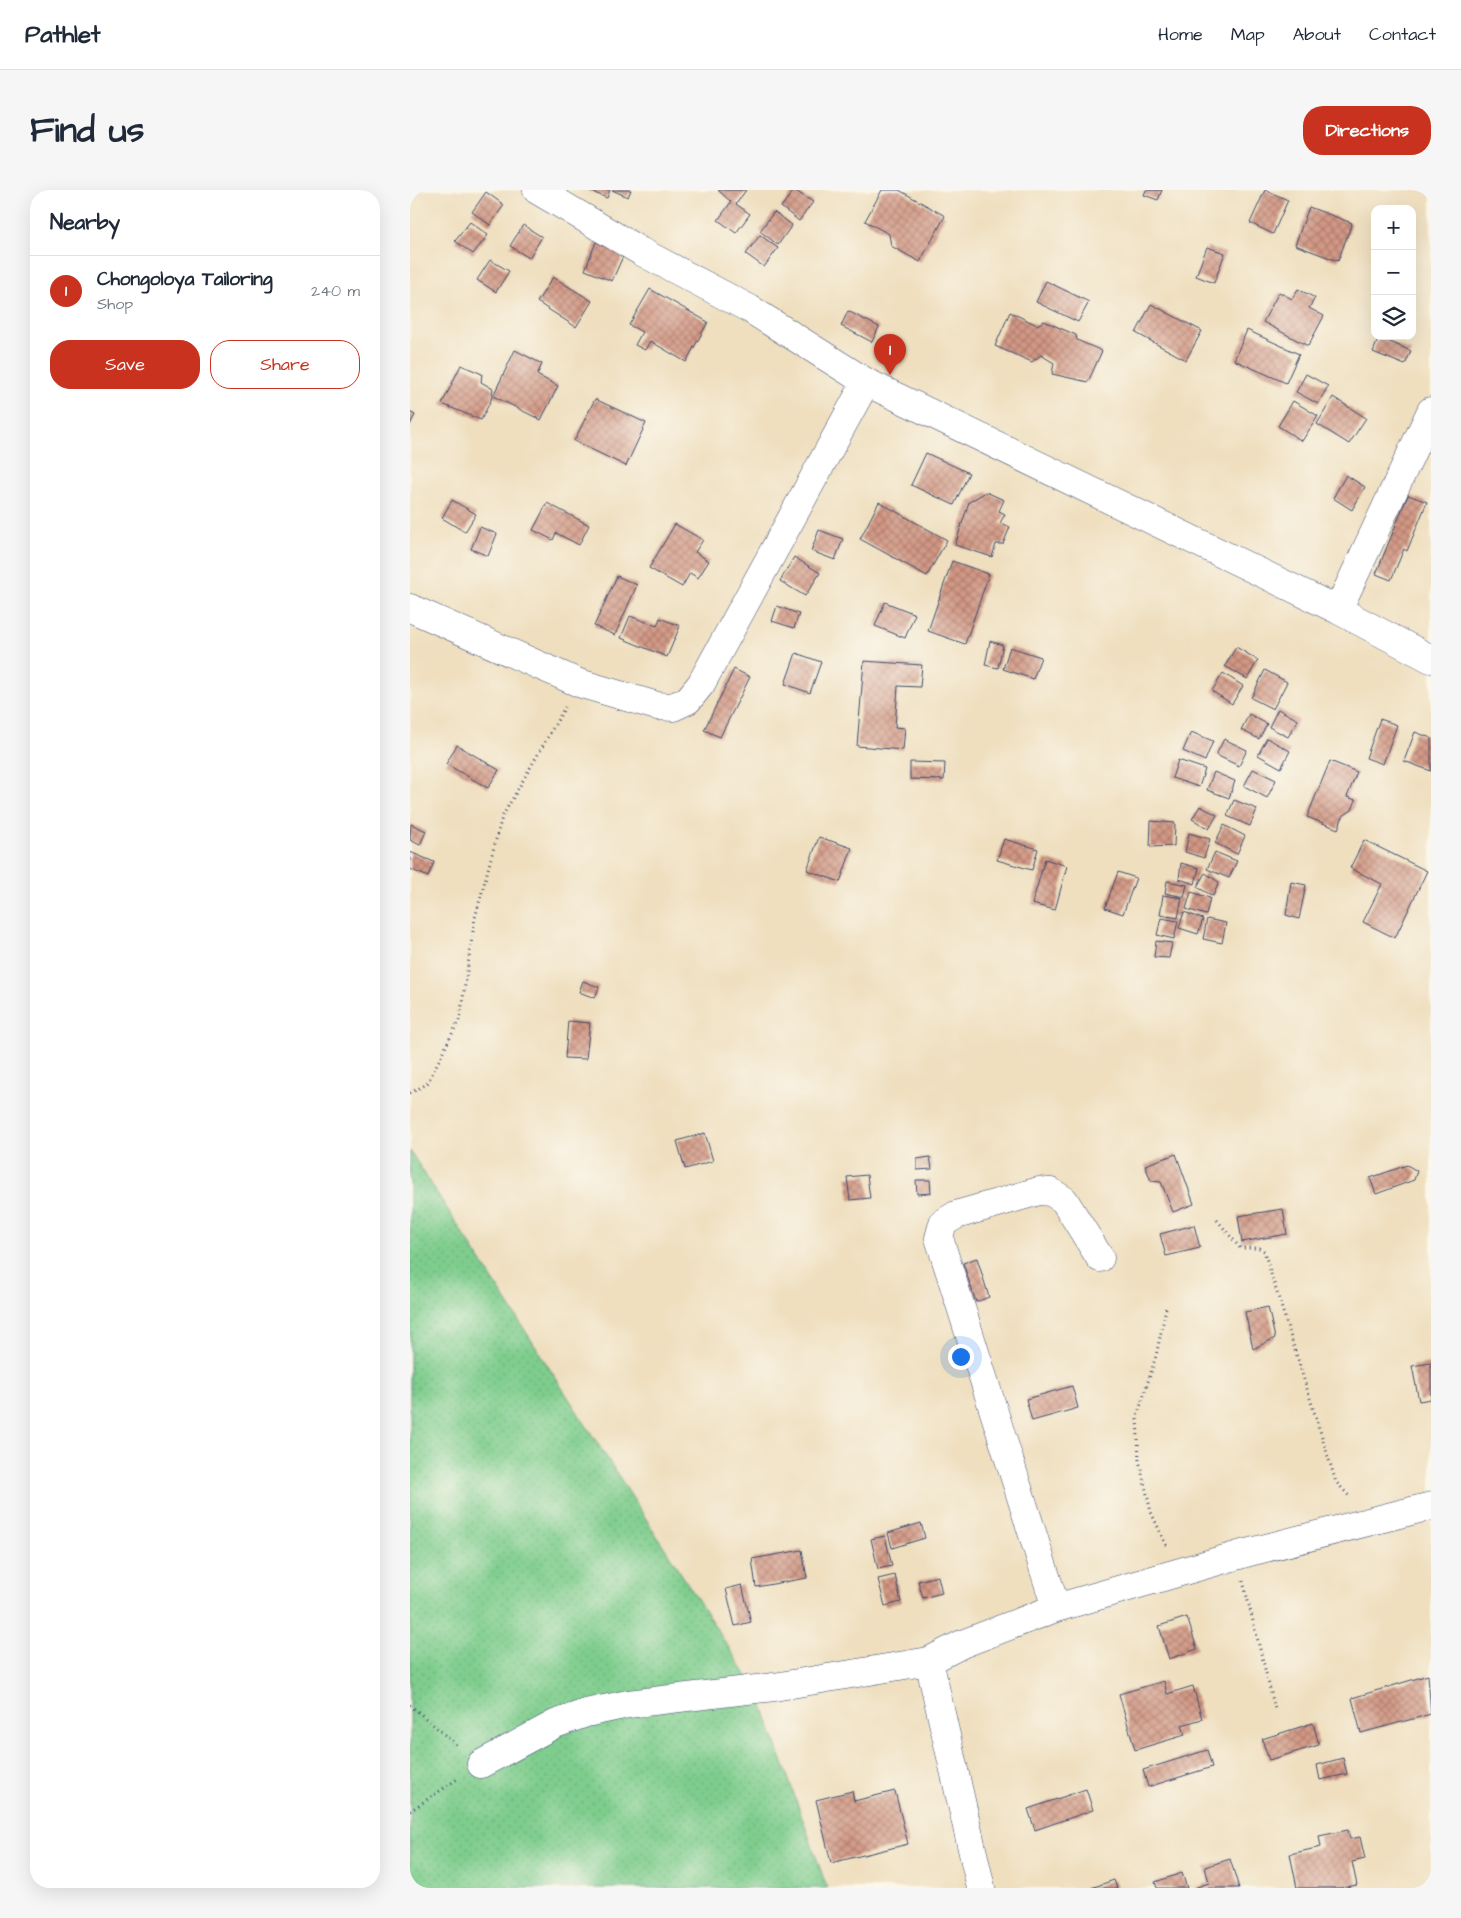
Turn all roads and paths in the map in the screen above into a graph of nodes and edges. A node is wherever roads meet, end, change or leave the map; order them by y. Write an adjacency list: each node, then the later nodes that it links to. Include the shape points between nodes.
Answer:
1 (537, 190): 2 (street, via 640,252 750,309)
2 (866, 382): 5 (street); 7 (street, via 701,684 688,700 673,708 656,706)
3 (1431, 411): 5 (street)
4 (410, 608): 7 (street)
5 (1338, 610): 6 (street)
6 (1431, 659)
7 (578, 683): 8 (path, via 502,817 475,918 460,1018 427,1084)
8 (410, 1093)
9 (1217, 1220): 13 (path, via 1240,1248 1259,1248 1264,1252 1336,1482)
10 (1100, 1258): 16 (street, via 1064,1200 1051,1192 1039,1191 956,1215 943,1223 939,1238)
11 (1166, 1308): 15 (path, via 1156,1356 1137,1417 1139,1460 1152,1512)
12 (1431, 1506): 13 (street)
13 (1373, 1522): 14 (street)
14 (1246, 1553): 15 (street); 19 (path, via 1243,1582)
15 (1177, 1573): 16 (street)
16 (1056, 1608): 17 (street)
17 (929, 1660): 20 (street, via 774,1687 628,1704 586,1713 555,1724); 22 (street)
18 (410, 1705): 20 (path)
19 (1275, 1709)
20 (481, 1764): 21 (path)
21 (410, 1811)
22 (981, 1888)

